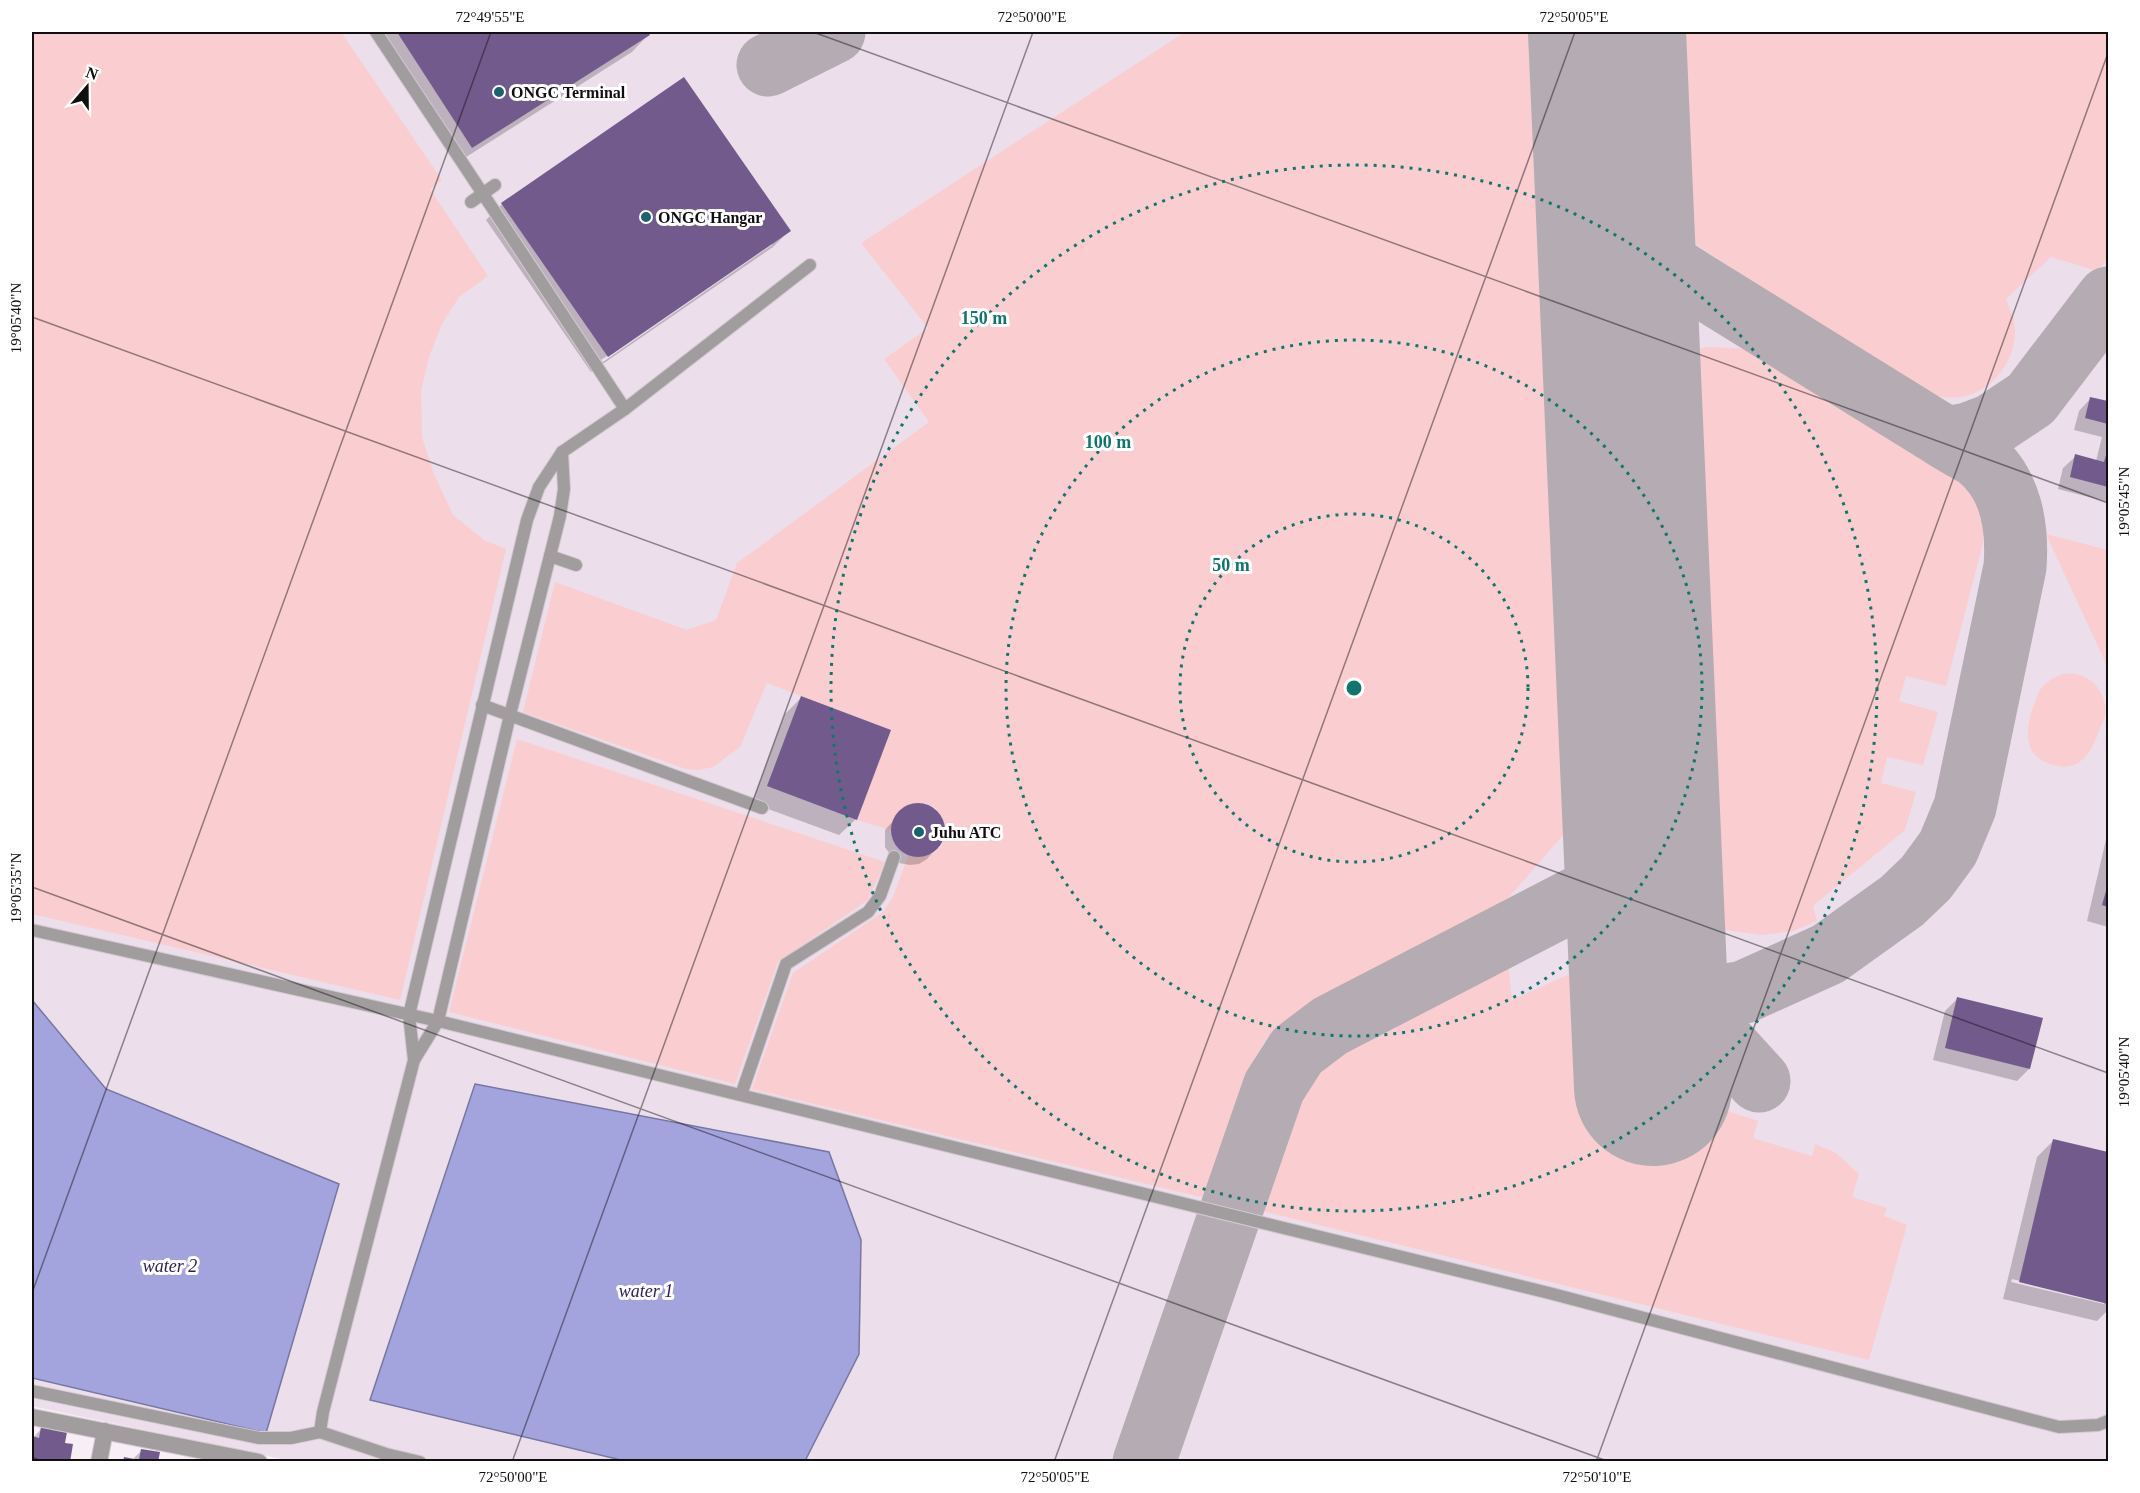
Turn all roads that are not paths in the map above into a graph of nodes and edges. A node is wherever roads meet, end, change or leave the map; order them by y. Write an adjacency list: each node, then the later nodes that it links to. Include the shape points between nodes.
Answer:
1 (376, 32): 3 (lane)
2 (495, 185): 3 (lane)
3 (482, 194): 4 (lane); 6 (lane)
4 (471, 202)
5 (810, 265): 6 (lane)
6 (625, 409): 7 (lane)
7 (562, 453): 8 (lane, via 564,489); 10 (lane, via 539,487 527,520)
8 (550, 556): 9 (lane); 11 (lane)
9 (576, 565)
10 (482, 705): 11 (lane); 15 (lane)
11 (510, 715): 12 (lane); 16 (lane)
12 (762, 808)
13 (894, 857): 18 (lane, via 880,896 868,912 786,964)
14 (32, 930): 15 (lane)
15 (409, 1015): 16 (lane); 17 (lane)
16 (438, 1021): 17 (lane); 18 (lane)
17 (414, 1060): 23 (lane)
18 (741, 1095): 21 (lane, via 1549,1293 2059,1427)
19 (32, 1391): 23 (lane, via 260,1438 291,1438)
20 (32, 1417): 22 (street)
21 (2109, 1421)
22 (105, 1431): 24 (street); 25 (street)
23 (320, 1432): 27 (lane)
24 (194, 1455): 26 (street)
25 (99, 1461)
26 (259, 1461)
27 (420, 1461)

